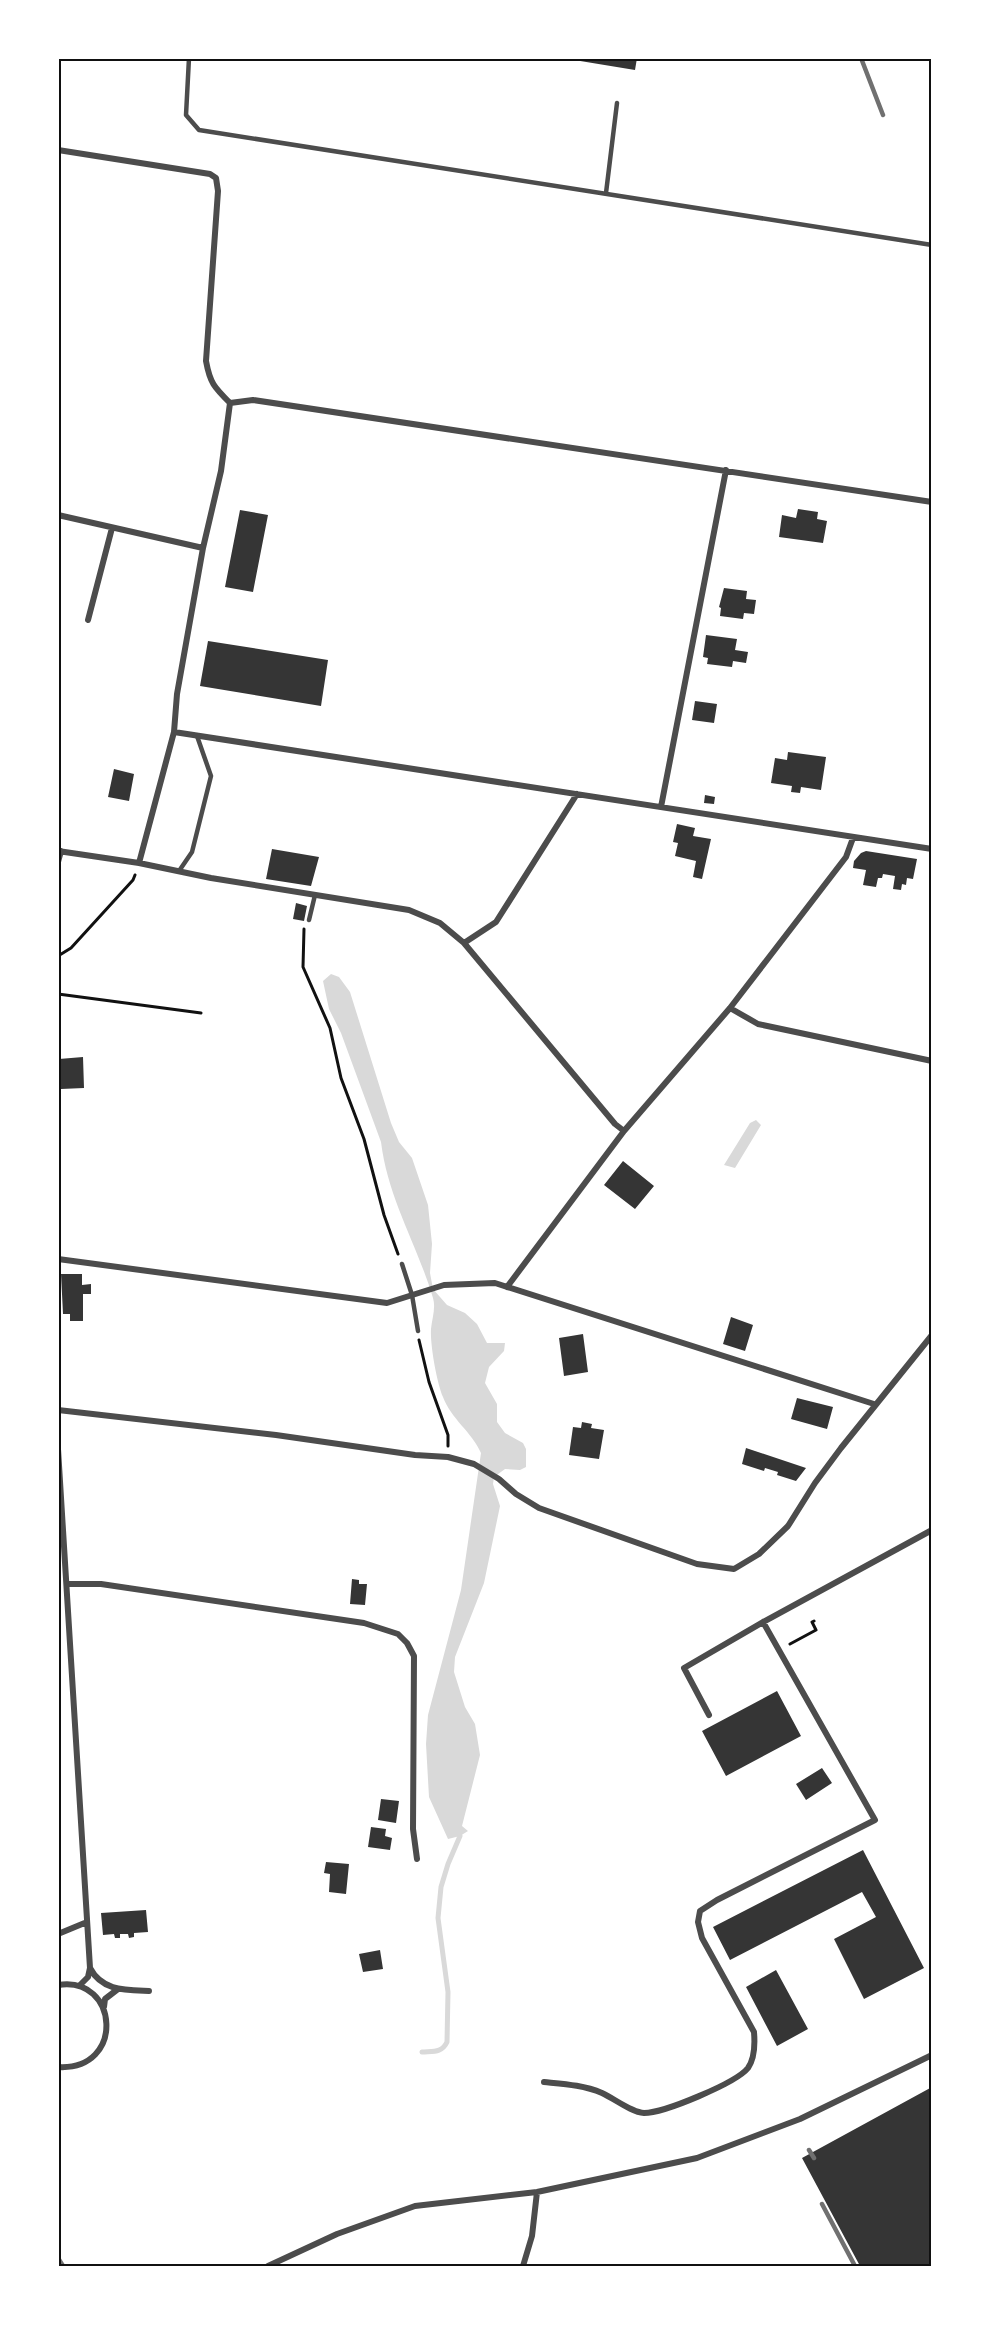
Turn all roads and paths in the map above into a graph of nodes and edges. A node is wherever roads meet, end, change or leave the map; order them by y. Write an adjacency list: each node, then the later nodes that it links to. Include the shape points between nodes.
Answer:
1 (189, 58): 4 (lane, via 186,115 199,130)
2 (617, 103): 4 (lane)
3 (58, 150): 6 (street, via 216,177 206,361 209,380)
4 (606, 194): 5 (lane)
5 (932, 245)
6 (230, 403): 7 (street, via 253,400); 11 (street, via 221,471)
7 (726, 470): 8 (street); 16 (street)
8 (932, 502)
9 (58, 515): 10 (street)
10 (112, 528): 11 (street); 12 (street)
11 (203, 548): 13 (street)
12 (88, 620)
13 (174, 732): 14 (street); 21 (street)
14 (197, 736): 15 (street); 22 (lane, via 211,776 192,852)
15 (577, 794): 16 (street); 26 (street, via 496,922)
16 (661, 807): 17 (street)
17 (853, 838): 18 (street); 29 (street, via 846,857)
18 (932, 849)
19 (60, 851): 20 (street); 21 (street)
20 (58, 862)
21 (138, 864): 22 (street)
22 (178, 872): 24 (street)
23 (135, 876): 27 (path, via 71,948)
24 (315, 895): 25 (lane); 26 (street, via 409,910 440,923)
25 (309, 920): 34 (path, via 303,931 303,967 330,1028 341,1078)
26 (464, 943): 32 (street)
27 (58, 956)
28 (58, 994): 30 (path)
29 (730, 1008): 31 (street, via 758,1024); 32 (street)
30 (201, 1013)
31 (932, 1061)
32 (624, 1131): 35 (street)
33 (58, 1259): 36 (street, via 387,1303)
34 (402, 1264): 36 (lane)
35 (507, 1287): 36 (street, via 495,1283 444,1285); 39 (street)
36 (415, 1294): 37 (lane)
37 (418, 1331): 42 (path, via 429,1382 447,1435)
38 (932, 1335): 39 (street)
39 (874, 1404): 42 (street, via 788,1526 759,1554 734,1569 697,1564 539,1508 474,1464)
40 (58, 1410): 42 (street)
41 (58, 1449): 44 (street)
42 (448, 1457)
43 (932, 1530): 46 (street)
44 (67, 1584): 49 (street, via 101,1584 364,1623 398,1635 414,1656 416,1671 413,1829); 50 (street)
45 (814, 1621): 47 (path, via 816,1630)
46 (763, 1622): 47 (street); 48 (street, via 684,1668)
47 (778, 1650): 60 (street, via 875,1820 700,1911 702,1938 754,2032 755,2049 748,2067 734,2079 666,2110 641,2113 578,2085)
48 (709, 1715)
49 (417, 1859)
50 (87, 1922): 51 (street); 52 (street)
51 (58, 1934)
52 (90, 1968): 54 (street); 55 (street, via 103,1984)
53 (58, 1985): 54 (street)
54 (79, 1986): 57 (street, via 91,1992)
55 (118, 1989): 56 (street); 57 (street, via 105,2000)
56 (149, 1991)
57 (104, 2007): 59 (street, via 107,2027 94,2057 82,2064)
58 (932, 2055): 61 (street, via 800,2119 730,2147 671,2165)
59 (58, 2067)
60 (544, 2082)
61 (537, 2192): 62 (street, via 415,2206 375,2219); 63 (street, via 532,2236)
62 (268, 2266)
63 (523, 2266)

